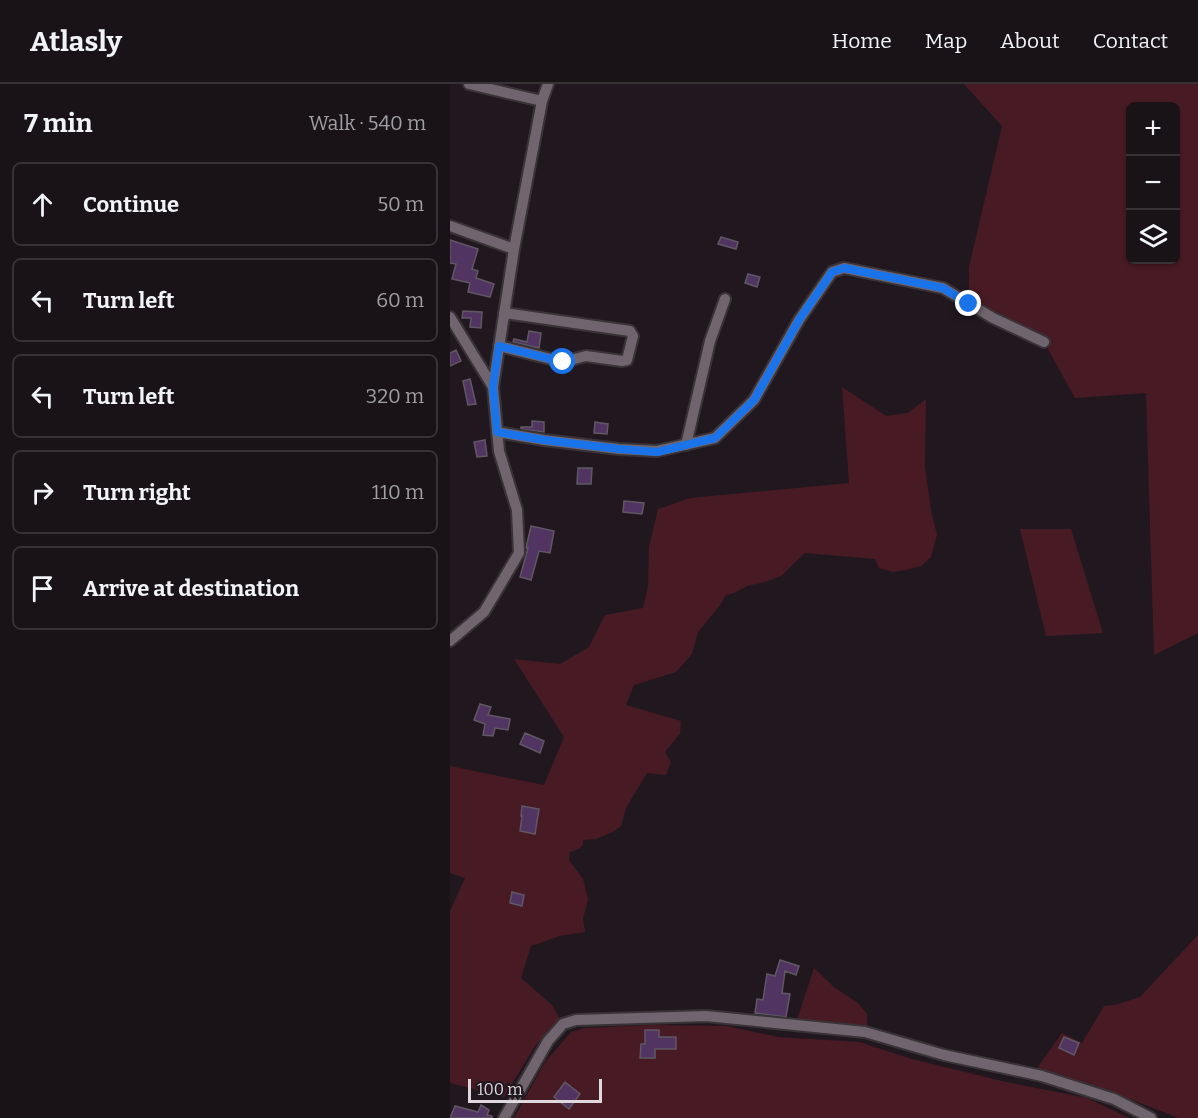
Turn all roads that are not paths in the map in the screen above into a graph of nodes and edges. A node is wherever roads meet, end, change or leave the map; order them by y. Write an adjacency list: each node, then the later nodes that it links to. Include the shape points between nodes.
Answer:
1 (469, 84): 3 (street)
2 (548, 84): 3 (street)
3 (542, 101): 5 (street)
4 (450, 226): 5 (street)
5 (514, 249): 7 (street)
6 (724, 299): 13 (street)
7 (504, 314): 10 (street); 10 (street, via 630,331 633,336 627,360 622,362 586,356 563,362)
8 (450, 317): 11 (street)
9 (1044, 342): 13 (street, via 943,288 844,268 832,272 799,320 754,400 715,438)
10 (499, 346): 11 (street)
11 (493, 387): 12 (street)
12 (497, 432): 13 (street, via 657,452); 14 (street, via 517,510 519,554 484,612)
13 (686, 445)
14 (450, 641)
15 (504, 1118): 16 (street, via 548,1041 563,1024 576,1020 706,1016 865,1032 944,1055 1041,1076 1113,1099)
16 (1151, 1118)

